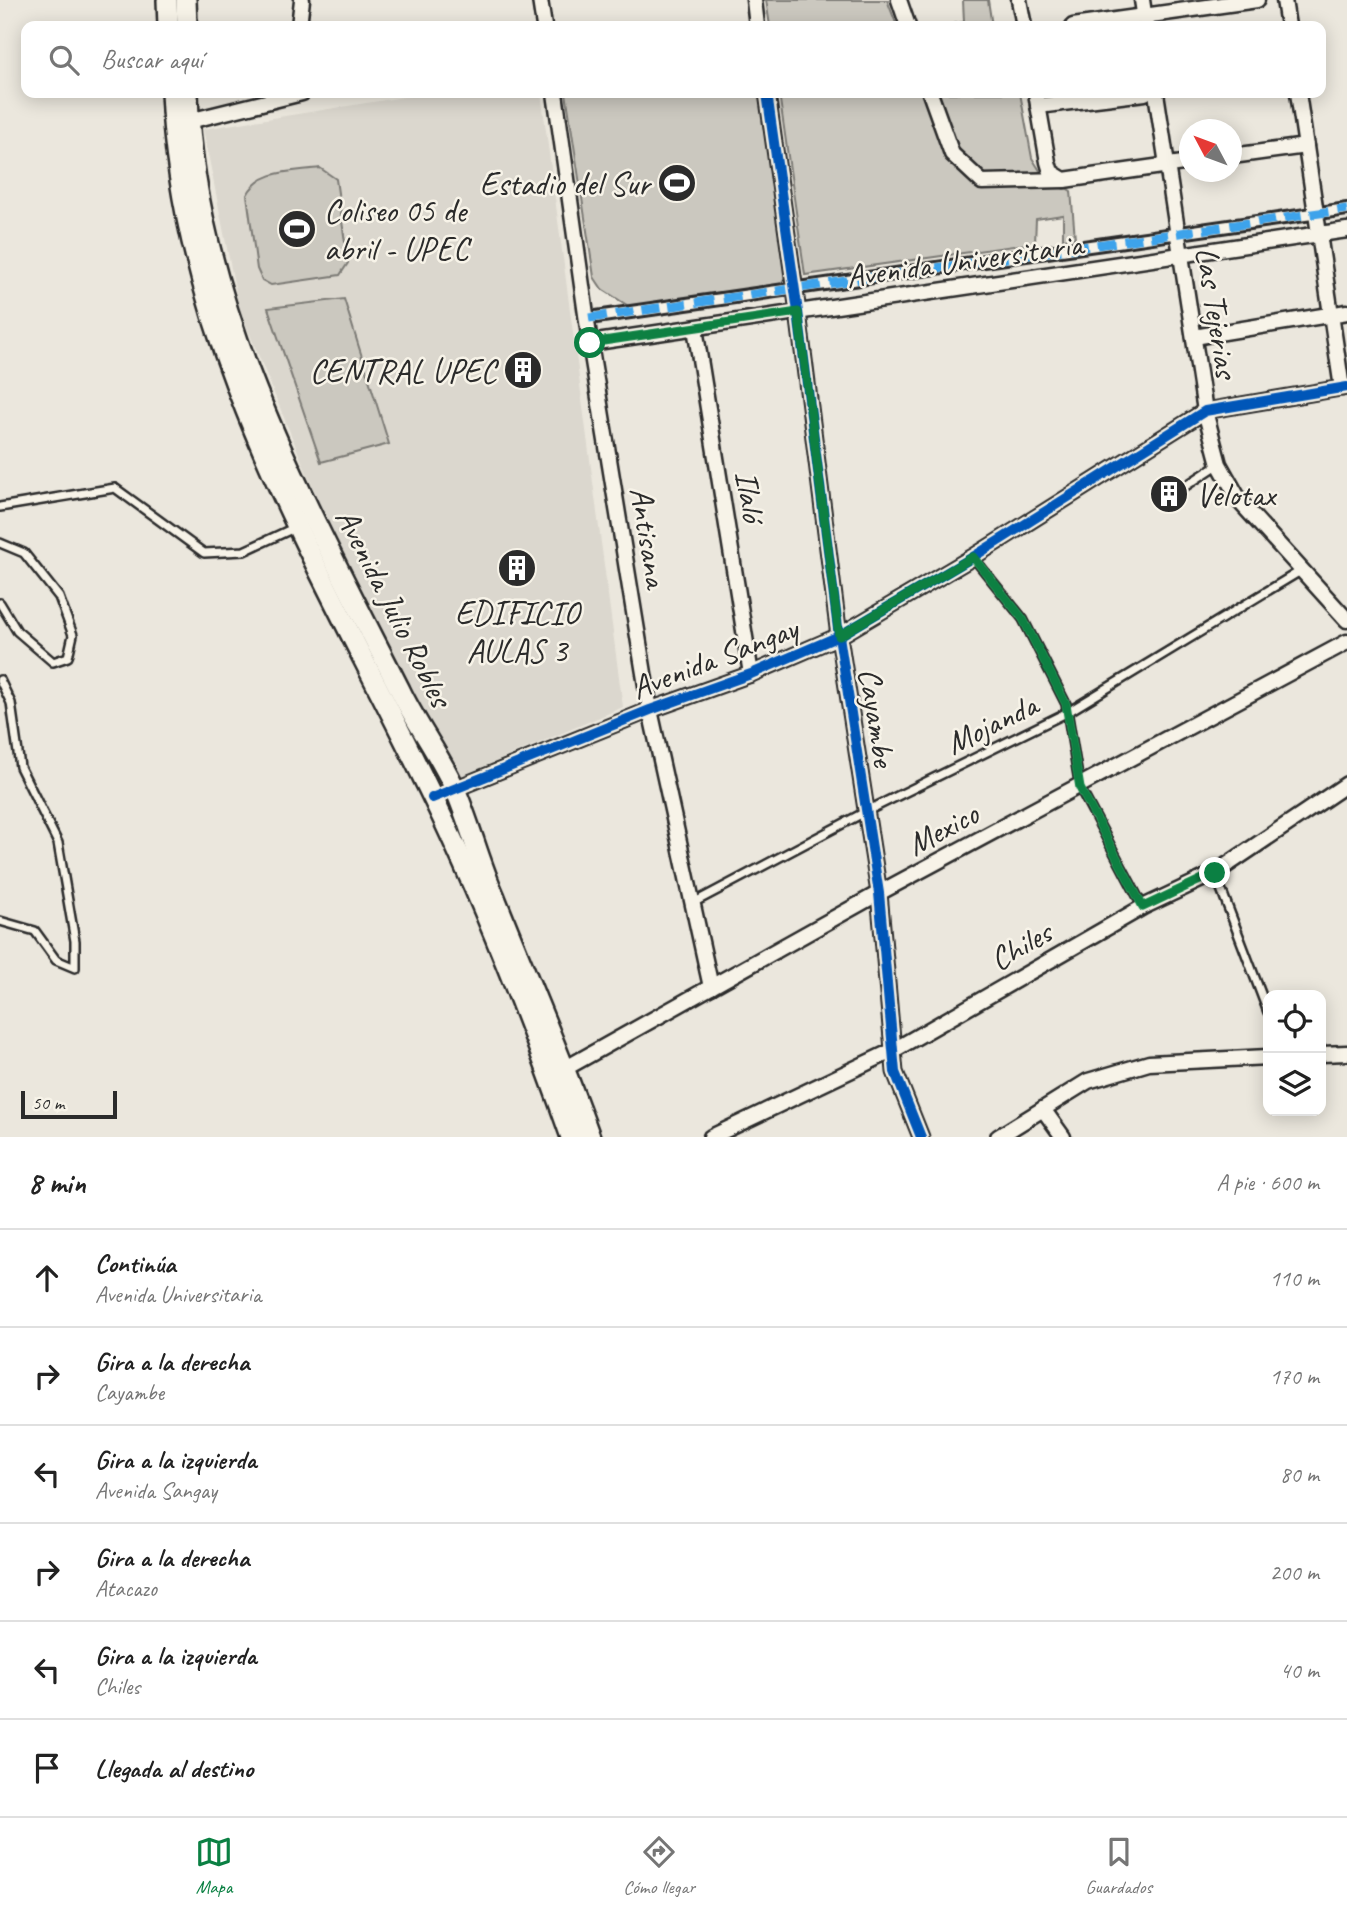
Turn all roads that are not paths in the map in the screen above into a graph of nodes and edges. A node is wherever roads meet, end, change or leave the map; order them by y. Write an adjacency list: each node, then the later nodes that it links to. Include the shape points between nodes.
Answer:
1 (167, 0): 11 (main road)
2 (186, 0): 12 (main road)
3 (302, 0): 13 (street)
4 (540, 0): 14 (street)
5 (754, 0): 15 (street)
6 (899, 0): 16 (street)
7 (1019, 0): 17 (street)
8 (1142, 0): 18 (street)
9 (1257, 0): 19 (street)
10 (1284, 0): 20 (street)
11 (168, 21)
12 (187, 21)
13 (300, 21)
14 (543, 21)
15 (756, 21)
16 (906, 21)
17 (1023, 21)
18 (1146, 21)
19 (1151, 21)
20 (1287, 21)
21 (173, 98): 31 (main road, Avenida Julio Robles)
22 (187, 98): 31 (main road, Avenida Julio Robles)
23 (276, 98): 31 (street)
24 (556, 98): 47 (street, Antisana)
25 (768, 98): 43 (street, Cayambe)
26 (932, 98): 36 (street, via 952,154 982,182)
27 (1055, 98): 30 (street)
28 (1157, 98): 35 (street, Las Tejerias)
29 (1299, 98): 32 (street)
30 (1037, 99): 36 (street, via 1051,172)
31 (181, 123): 56 (main road, Avenida Julio Robles, via 184,219 209,310 245,410); 69 (main road, Avenida Julio Robles, via 227,310 257,385 314,519)
32 (1306, 146): 33 (street); 38 (street)
33 (1242, 155)
34 (1179, 163): 35 (street)
35 (1167, 165): 36 (street); 41 (street, Las Tejerias)
36 (1064, 180)
37 (1347, 209): 38 (street)
38 (1316, 213): 40 (street); 41 (street)
39 (1347, 230): 40 (street, Avenida Universitaria)
40 (1318, 234): 42 (street, Avenida Universitaria); 46 (street)
41 (1178, 235): 42 (street, Las Tejerias); 43 (street)
42 (1181, 255): 44 (street, Avenida Universitaria); 49 (street, Las Tejerias)
43 (794, 288): 44 (street, Cayambe); 47 (street)
44 (798, 312): 48 (street, Avenida Universitaria); 62 (street, Cayambe)
45 (1347, 312): 46 (street)
46 (1332, 314): 49 (street); 51 (street)
47 (589, 318): 50 (street, Antisana)
48 (695, 328): 50 (street, Avenida Universitaria); 64 (street, Ilaló)
49 (1194, 337): 52 (street, Las Tejerias)
50 (590, 343): 66 (street, Antisana)
51 (1345, 388): 52 (street, Avenida Sangay)
52 (1206, 411): 53 (street, Las Tejerias); 58 (street, Avenida Sangay)
53 (1219, 464): 54 (lane); 59 (street, Las Tejerias, via 1241,503)
54 (1172, 495)
55 (0, 507): 56 (lane, via 115,488 204,553 244,551)
56 (296, 527): 71 (main road, Avenida Julio Robles)
57 (0, 543): 60 (lane, via 24,554 59,597 73,635 68,657 53,662 17,631)
58 (973, 557): 62 (street, Avenida Sangay); 67 (lane, via 1023,619)
59 (1302, 570): 61 (street, Las Tejerias); 67 (lane, Mojanda)
60 (0, 603)
61 (1347, 620)
62 (839, 636): 64 (street, Avenida Sangay); 72 (street, Cayambe)
63 (1347, 642): 70 (street, Mexico)
64 (751, 674): 66 (street, Avenida Sangay)
65 (0, 680): 77 (lane, via 11,703 20,767 58,843 75,942 75,968 55,960 35,931)
66 (650, 710): 69 (street, Avenida Sangay); 75 (street, Antisana)
67 (1068, 712): 70 (lane); 72 (lane, Mojanda)
68 (1347, 784): 73 (street, Chiles)
69 (454, 788): 71 (street, Avenida Sangay); 84 (main road, Avenida Julio Robles)
70 (1080, 788): 74 (street, Mexico); 76 (lane)
71 (432, 798): 86 (main road, Avenida Julio Robles, via 512,979)
72 (867, 811): 74 (street, Cayambe); 75 (lane, Mojanda)
73 (1215, 873): 76 (street, Chiles); 79 (lane)
74 (879, 894): 78 (street, Mexico); 80 (street, Cayambe)
75 (692, 904): 78 (street, Antisana)
76 (1143, 907): 80 (street, Chiles)
77 (0, 921)
78 (711, 987): 84 (street, Mexico)
79 (1263, 999)
80 (894, 1050): 88 (street, Chiles); 89 (street, Cayambe, via 895,1072)
81 (1347, 1053): 82 (street)
82 (1326, 1054)
83 (1263, 1057): 85 (street, via 1149,1063 1088,1081)
84 (566, 1068): 87 (main road, Avenida Julio Robles)
85 (1043, 1109): 90 (street); 91 (street)
86 (570, 1137)
87 (590, 1137)
88 (711, 1137)
89 (920, 1137)
90 (998, 1137)
91 (1063, 1137)

